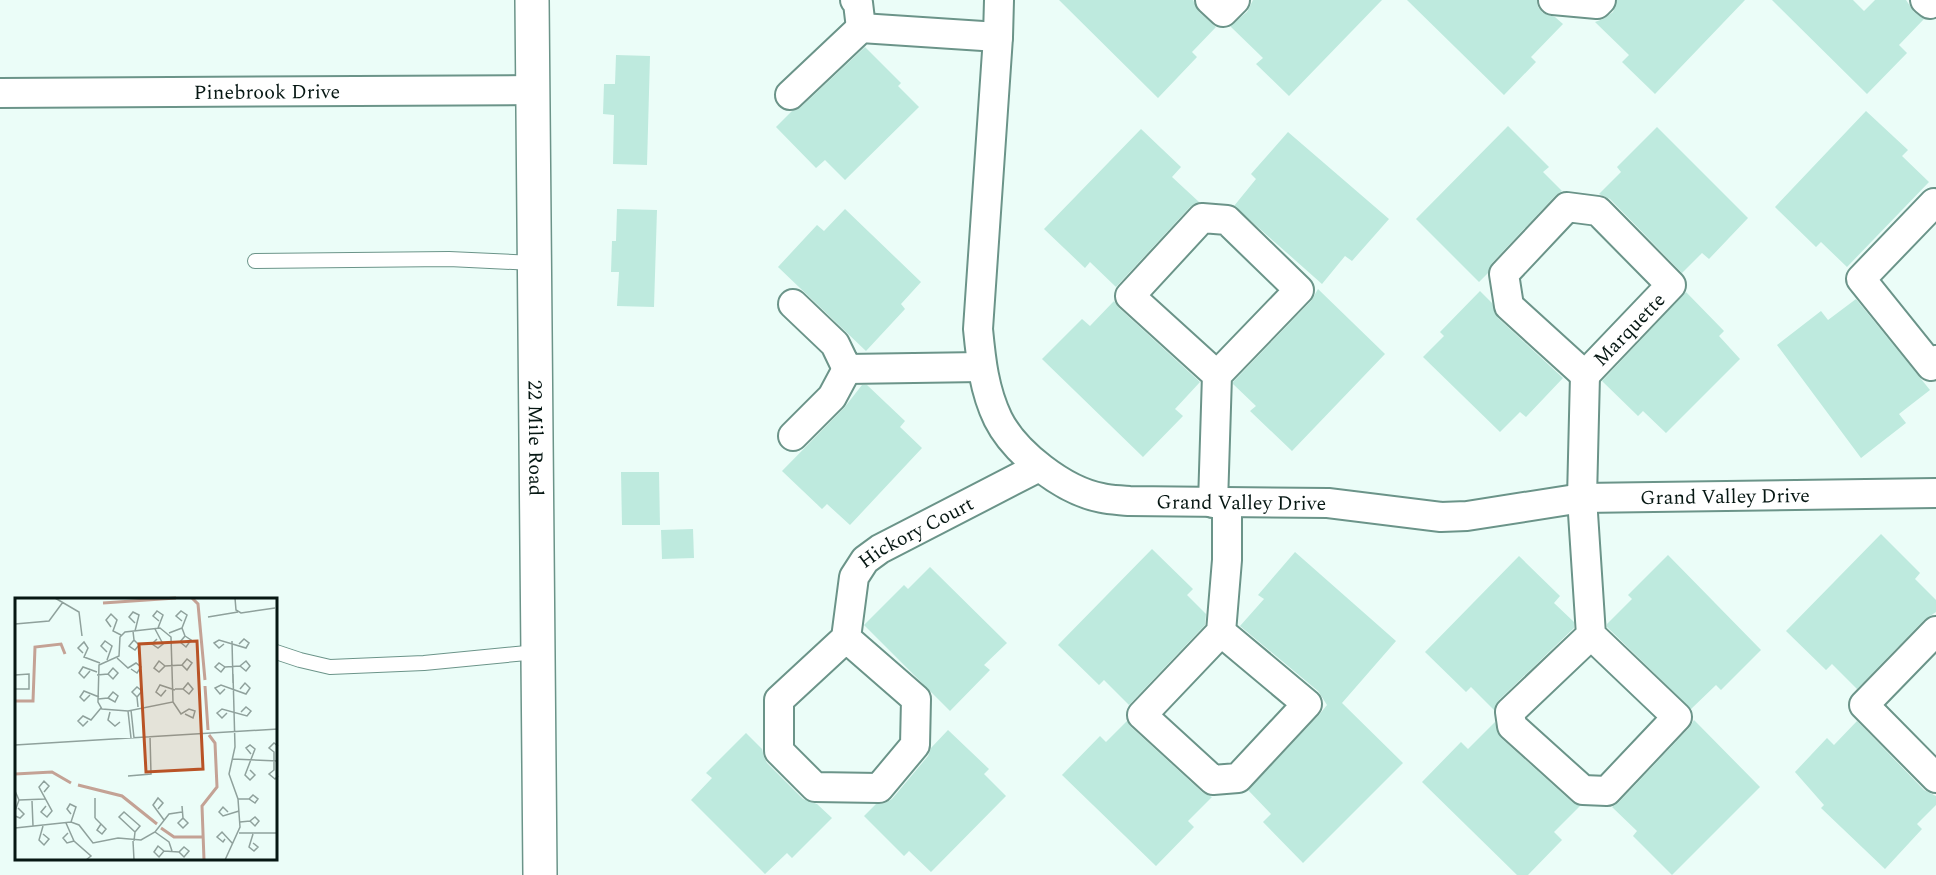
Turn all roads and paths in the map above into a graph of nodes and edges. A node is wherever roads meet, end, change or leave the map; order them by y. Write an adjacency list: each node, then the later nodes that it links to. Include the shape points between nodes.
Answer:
1 (532, 0): 12 (street, 22 Mile Road)
2 (855, 0): 10 (street)
3 (999, 0): 11 (street, Grand Valley Drive)
4 (1210, 0): 5 (street, via 1223,12)
5 (1235, 0)
6 (1553, 0): 7 (street, via 1597,4)
7 (1601, 0)
8 (1925, 0): 9 (street, via 1930,4)
9 (1934, 0)
10 (861, 28): 11 (street); 14 (street)
11 (998, 37): 20 (street, Grand Valley Drive, via 978,329)
12 (533, 90): 13 (street, Pinebrook Drive); 17 (street, 22 Mile Road)
13 (0, 93)
14 (790, 95)
15 (1936, 205): 19 (street, via 1861,279 1931,366)
16 (255, 261): 17 (lane, via 449,259)
17 (534, 263): 33 (street, 22 Mile Road)
18 (793, 304): 21 (street, via 835,344)
19 (1936, 360)
20 (981, 367): 21 (street); 25 (street, Grand Valley Drive, via 998,420)
21 (847, 369): 24 (street, via 832,397)
22 (1217, 375): 22 (street, via 1299,290 1227,220 1202,218 1130,296); 28 (street)
23 (1585, 375): 23 (street, Marquette, via 1671,285 1598,211 1567,207 1503,274 1509,306); 27 (street)
24 (793, 435)
25 (1039, 467): 28 (street, Grand Valley Drive, via 1072,488 1101,498); 32 (street, Hickory Court, via 865,560 854,577)
26 (1936, 493): 27 (street, Grand Valley Drive)
27 (1582, 498): 28 (street, Grand Valley Drive, via 1441,517 1328,503); 31 (street)
28 (1220, 503): 30 (street, via 1227,560)
29 (1936, 631): 35 (street, via 1864,705)
30 (1221, 632): 30 (street, via 1307,704 1238,778 1213,780 1142,715)
31 (1591, 635): 31 (street, via 1677,717 1607,791 1583,790 1512,726 1510,712)
32 (846, 638): 32 (street, via 916,699 915,745 879,788 815,787 779,751 779,700)
33 (537, 652): 34 (lane, via 330,667); 36 (street, 22 Mile Road)
34 (278, 653)
35 (1936, 778)
36 (540, 875)

